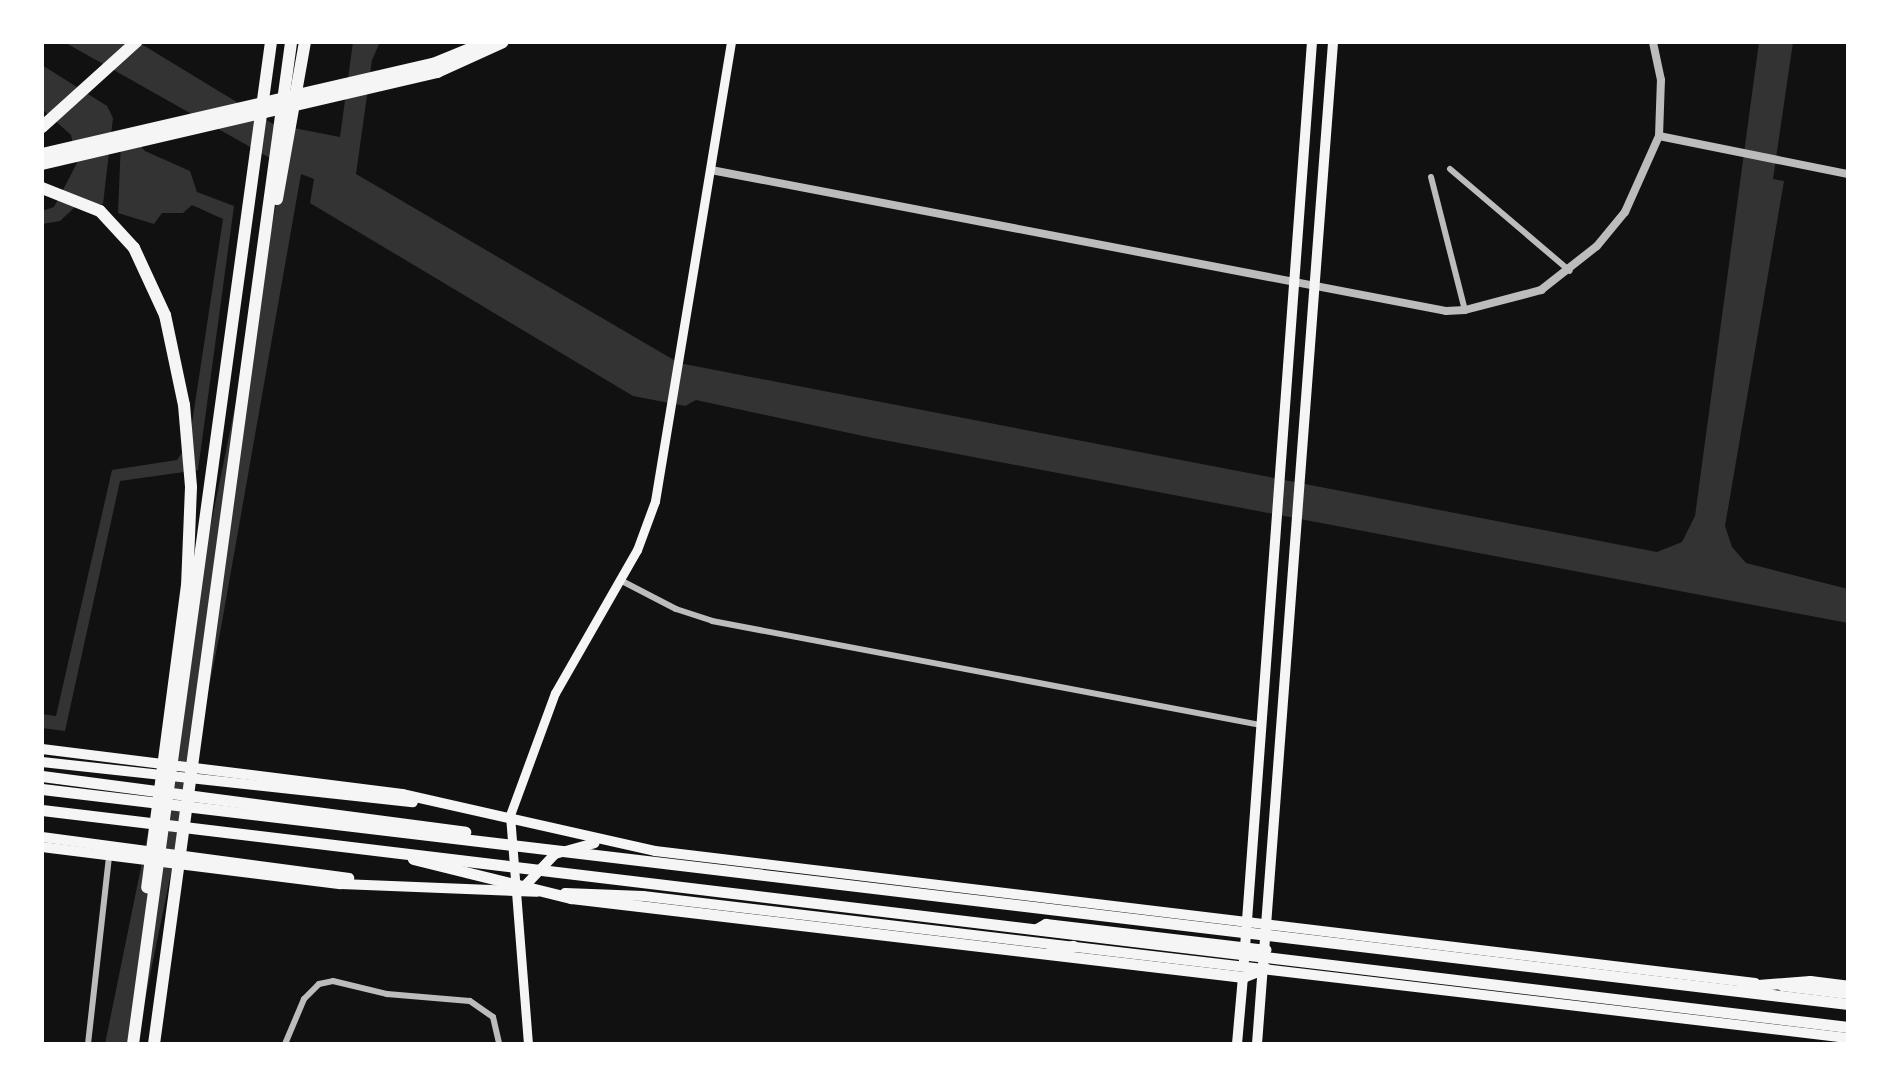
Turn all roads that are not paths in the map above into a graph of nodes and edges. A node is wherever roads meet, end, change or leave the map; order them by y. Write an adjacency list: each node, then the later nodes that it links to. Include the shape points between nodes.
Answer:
1 (136, 42): 11 (highway)
2 (271, 42): 51 (highway)
3 (291, 42): 21 (highway)
4 (305, 42): 21 (highway)
5 (487, 42): 13 (highway, via 433,64)
6 (503, 42): 14 (highway, via 437,72)
7 (731, 42): 16 (main road)
8 (1312, 42): 22 (main road)
9 (1333, 42): 23 (main road)
10 (1653, 42): 12 (street, via 1661,80)
11 (42, 127)
12 (1659, 136): 17 (street); 20 (street, via 1625,212)
13 (42, 154)
14 (42, 164)
15 (1450, 169): 20 (street)
16 (711, 170): 22 (street); 25 (main road, via 674,409 649,523)
17 (1848, 174)
18 (1431, 177): 24 (street)
19 (42, 188): 51 (highway, via 90,204 127,237 165,315 184,405 191,487 187,585 149,861)
20 (1570, 271): 24 (street, via 1541,290)
21 (260, 280): 60 (highway)
22 (1298, 282): 23 (street); 26 (main road)
23 (1315, 285): 24 (street); 43 (main road)
24 (1465, 310)
25 (620, 580): 26 (street, via 712,621); 33 (main road, via 555,693)
26 (1261, 725): 42 (main road)
27 (42, 749): 31 (main road, via 204,766)
28 (42, 762): 31 (main road)
29 (42, 776): 38 (highway, via 419,822)
30 (42, 789): 38 (highway)
31 (455, 804): 33 (main road)
32 (42, 810): 37 (highway)
33 (510, 815): 35 (main road); 41 (main road)
34 (42, 837): 40 (main road)
35 (602, 842): 41 (main road, via 555,854); 42 (main road)
36 (42, 847): 39 (main road)
37 (374, 848): 48 (highway, via 571,898); 56 (highway)
38 (555, 850): 53 (highway)
39 (109, 857): 40 (main road); 58 (street)
40 (413, 887): 41 (main road)
41 (520, 892): 44 (main road, via 624,894); 63 (main road)
42 (1247, 922): 43 (main road); 46 (main road)
43 (1268, 925): 47 (main road); 54 (main road)
44 (1015, 939): 45 (main road); 46 (main road, via 1046,924)
45 (1073, 946): 48 (highway); 50 (main road)
46 (1245, 947): 47 (main road); 50 (main road)
47 (1266, 950): 49 (main road)
48 (1044, 954): 50 (highway)
49 (1265, 968): 50 (highway); 57 (main road); 65 (main road)
50 (1243, 972): 64 (main road)
51 (140, 985): 59 (highway)
52 (1848, 986): 53 (highway, via 1810,981)
53 (1718, 988): 55 (highway)
54 (1848, 994)
55 (1848, 1004)
56 (1848, 1027)
57 (1848, 1038)
58 (88, 1044)
59 (133, 1044)
60 (154, 1044)
61 (285, 1044): 62 (street, via 309,993 333,981 387,994 470,1001 493,1017)
62 (499, 1044)
63 (528, 1044)
64 (1237, 1044)
65 (1257, 1044)

